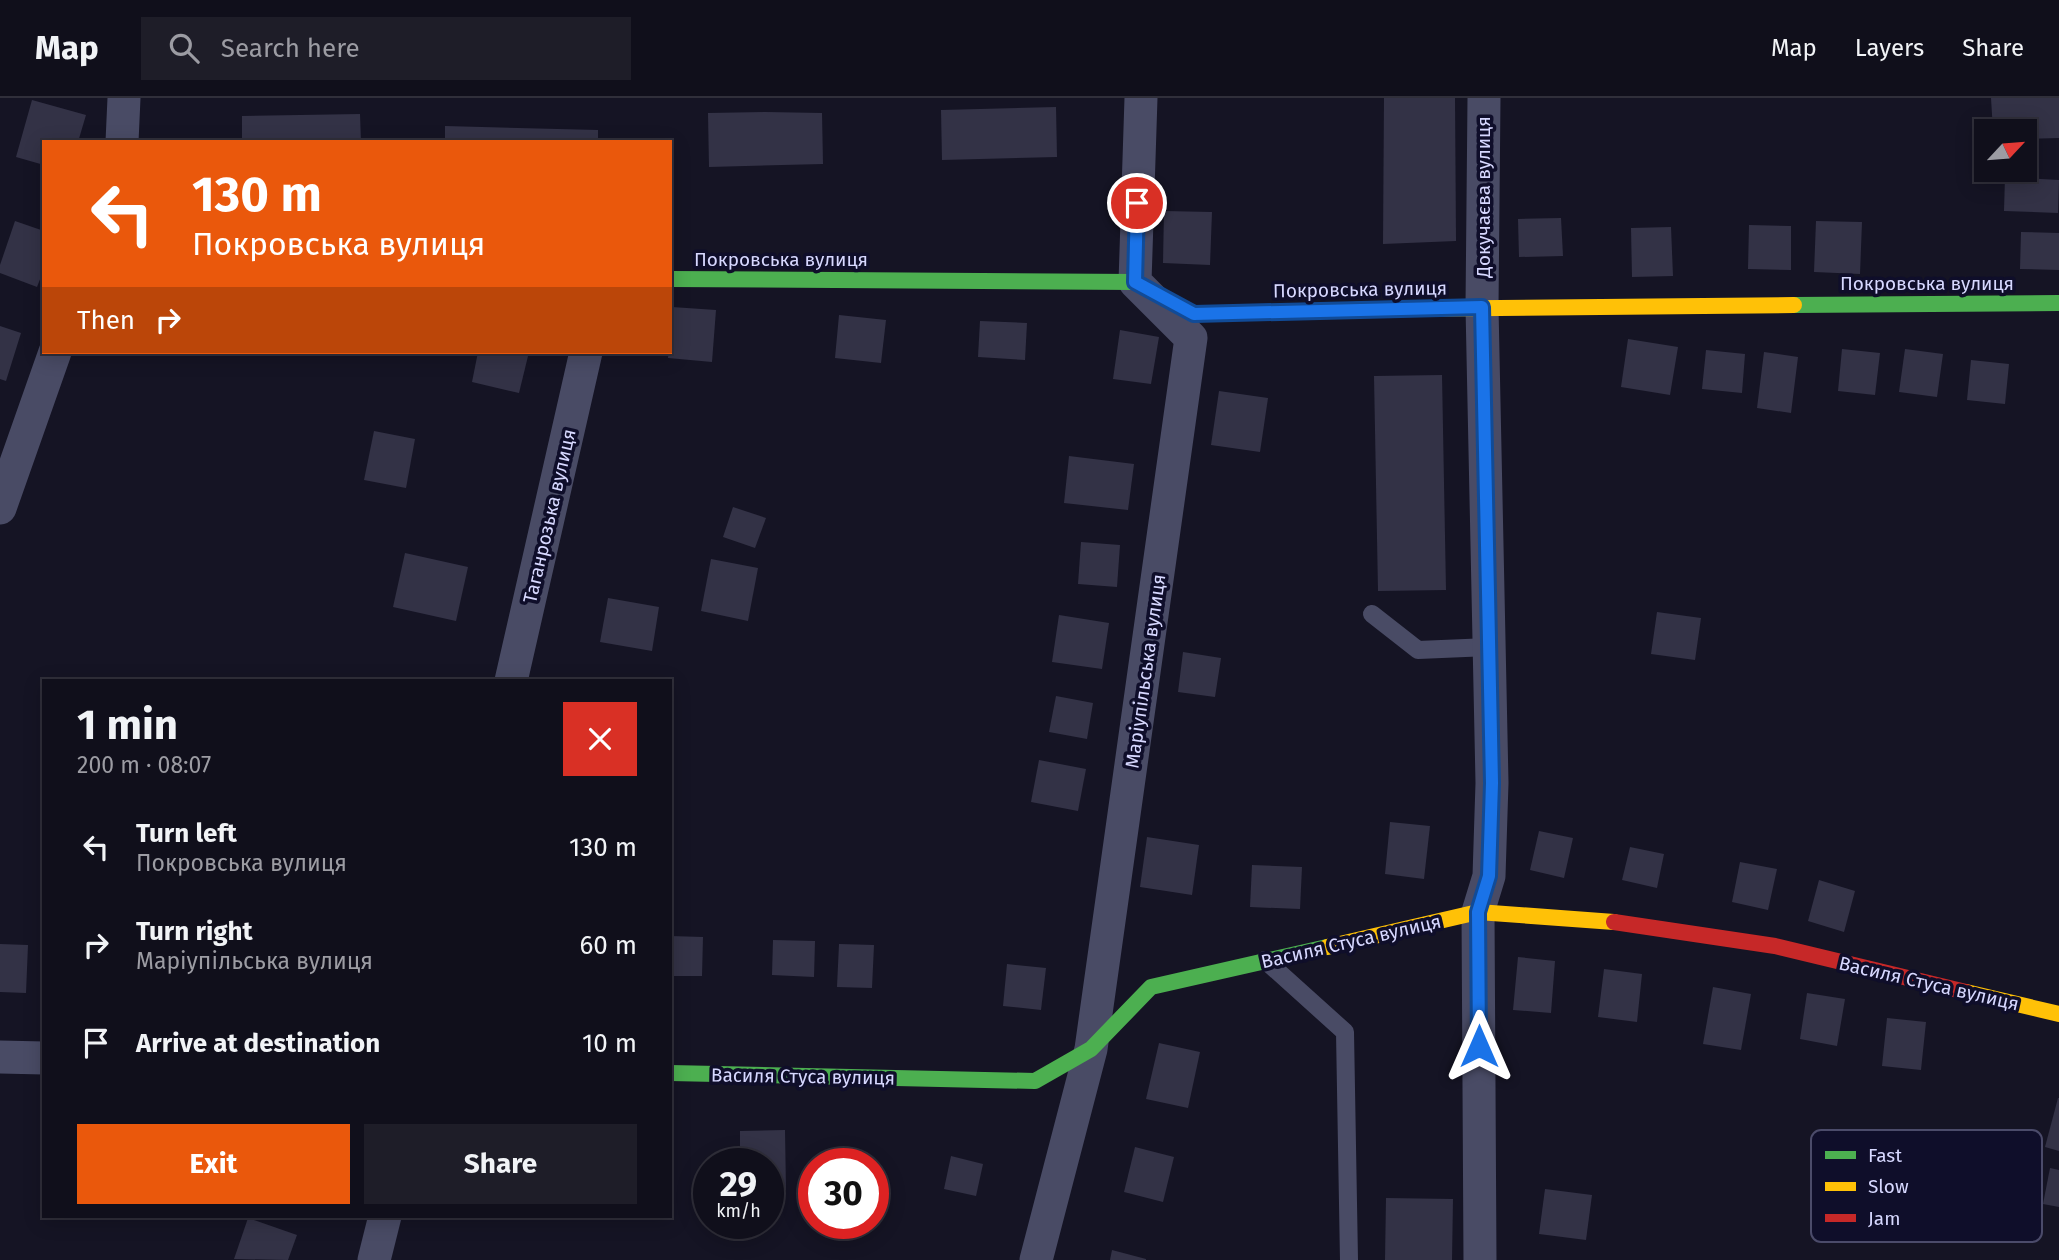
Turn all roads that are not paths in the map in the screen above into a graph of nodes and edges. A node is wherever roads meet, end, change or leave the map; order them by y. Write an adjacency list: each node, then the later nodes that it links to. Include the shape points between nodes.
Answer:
1 (124, 98): 4 (street)
2 (1141, 98): 6 (street)
3 (1484, 98): 8 (street, Докучаєва вулиця)
4 (122, 140)
5 (672, 279): 6 (street, Покровська вулиця)
6 (1135, 282): 8 (street, Покровська вулиця, via 1194,314); 18 (street, Маріупільська вулиця, via 1191,338)
7 (2059, 303): 8 (street, Покровська вулиця)
8 (1482, 307): 13 (street, Докучаєва вулиця)
9 (54, 354): 11 (street)
10 (586, 354): 14 (street, Таганрозька вулиця)
11 (0, 508)
12 (1372, 614): 13 (lane, via 1418,650)
13 (1489, 647): 15 (street, Докучаєва вулиця, via 1489,876)
14 (511, 679)
15 (1478, 912): 16 (street, Василя Стуса вулиця); 17 (street, Василя Стуса вулиця, via 1615,922 1775,946); 26 (street, Докучаєва вулиця)
16 (1265, 960): 18 (street, Василя Стуса вулиця, via 1151,987); 25 (lane, via 1345,1032)
17 (2059, 1014)
18 (1091, 1049): 21 (street, Василя Стуса вулиця, via 1035,1081); 24 (street, Маріупільська вулиця)
19 (0, 1057): 20 (street)
20 (42, 1058)
21 (672, 1073)
22 (384, 1218): 23 (street)
23 (374, 1260)
24 (1036, 1260)
25 (1349, 1260)
26 (1480, 1260)

